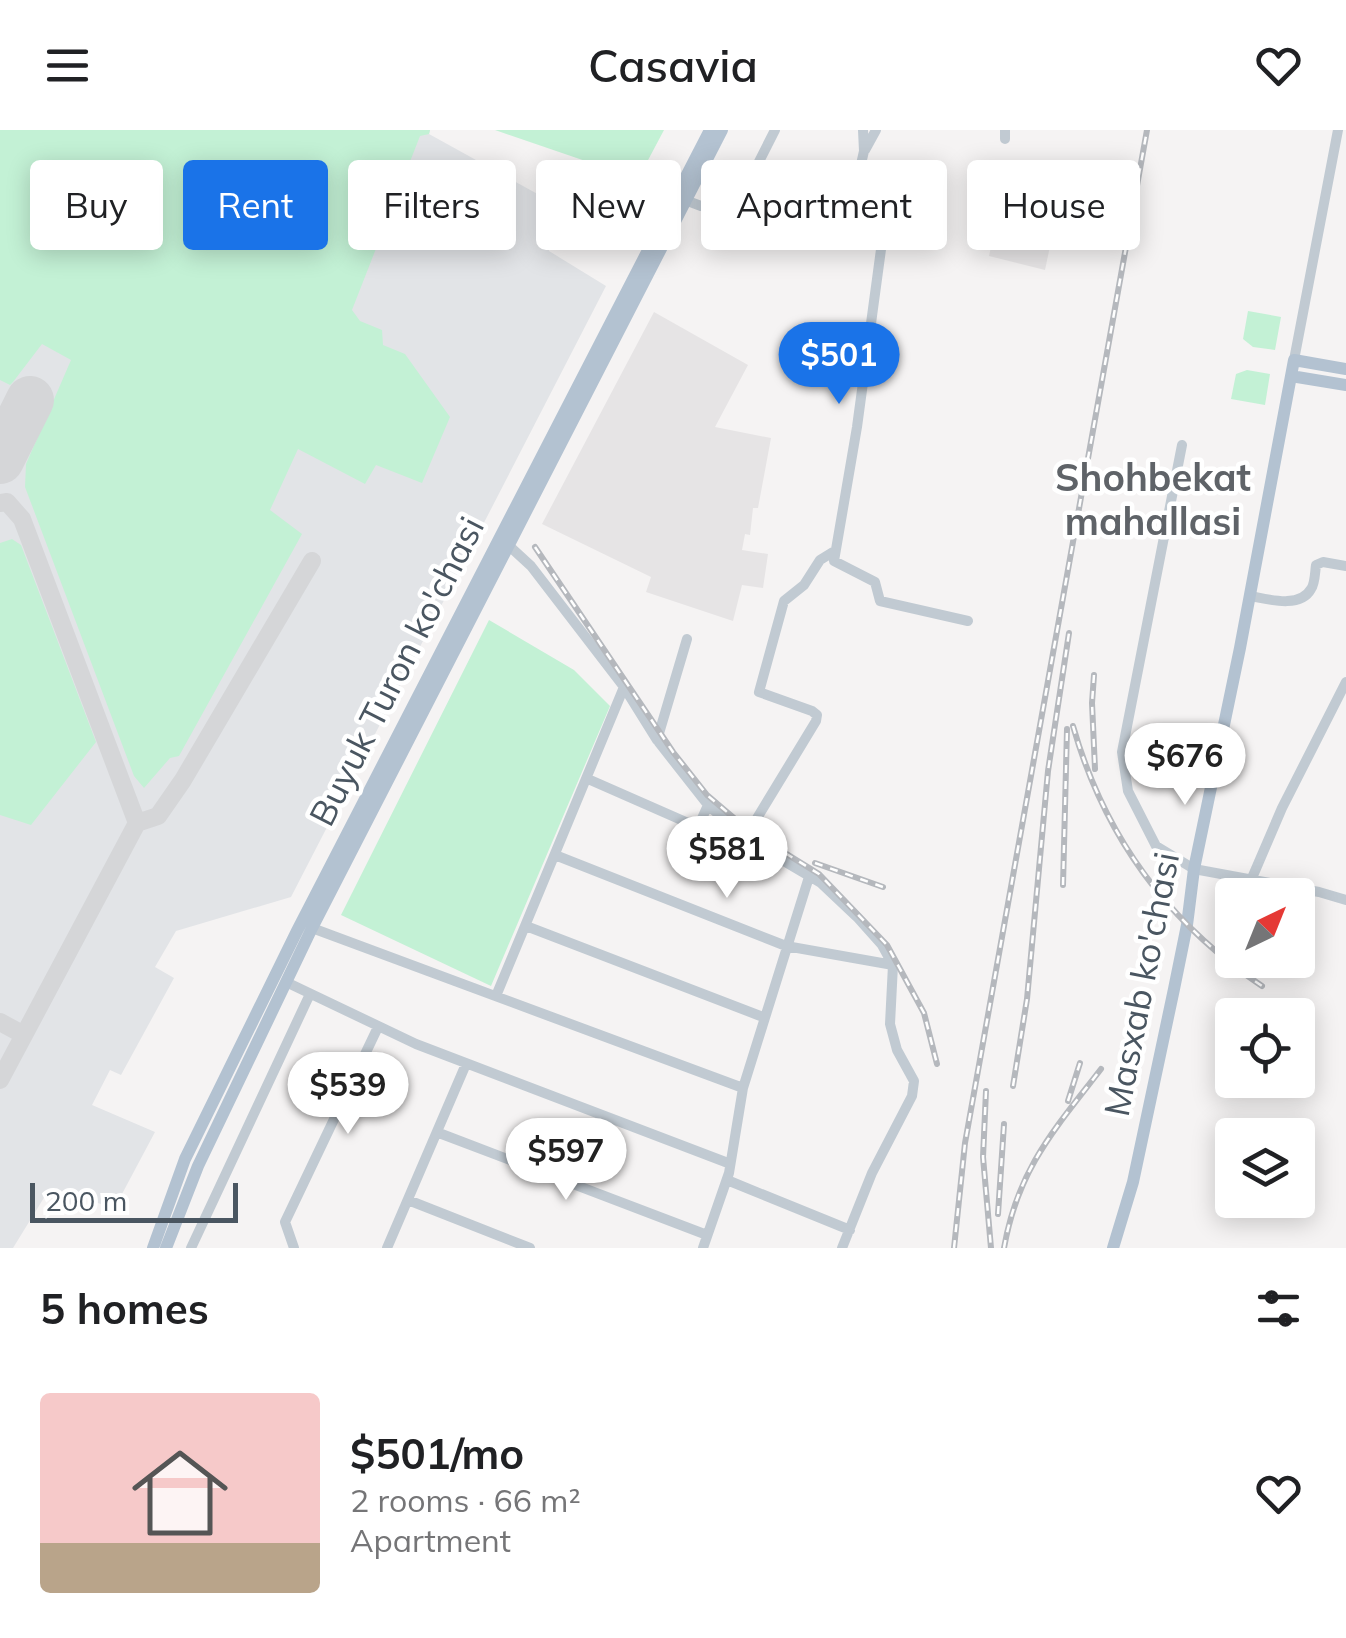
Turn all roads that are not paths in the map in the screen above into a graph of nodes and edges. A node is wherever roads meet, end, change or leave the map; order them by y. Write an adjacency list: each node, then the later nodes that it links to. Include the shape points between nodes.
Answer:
1 (710, 130): 18 (main road, Buyuk Turon ko'chasi)
2 (722, 130): 10 (main road, Buyuk Turon ko'chasi)
3 (775, 130): 8 (street)
4 (863, 130): 7 (street)
5 (876, 130): 7 (street)
6 (1338, 130): 13 (street)
7 (864, 151): 9 (street)
8 (760, 160)
9 (862, 160)
10 (685, 200): 11 (street); 18 (main road, Buyuk Turon ko'chasi)
11 (701, 204)
12 (881, 250): 19 (street)
13 (1294, 360): 14 (main road); 15 (main road, Masxab ko'chasi)
14 (1346, 369)
15 (1292, 376): 16 (main road); 21 (main road, Masxab ko'chasi)
16 (1346, 386)
17 (1182, 446): 31 (street, via 1122,752 1128,791 1156,846)
18 (502, 541): 25 (street, via 522,555); 37 (main road, Buyuk Turon ko'chasi); 53 (main road, Buyuk Turon ko'chasi, via 297,930 190,1150)
19 (833, 552): 22 (street, via 834,561 875,582 880,601); 29 (street, via 784,601 759,692 812,711 816,721)
20 (1346, 566): 21 (street, via 1316,566 1312,589 1284,602)
21 (1250, 596): 31 (main road, Masxab ko'chasi)
22 (968, 621)
23 (687, 639): 26 (street)
24 (1346, 682): 33 (street)
25 (624, 687): 26 (street); 27 (street)
26 (657, 740): 28 (street)
27 (588, 779): 28 (street, via 694,826); 30 (street)
28 (708, 805): 29 (street)
29 (745, 838): 32 (street)
30 (555, 856): 36 (street); 38 (street)
31 (1194, 868): 33 (street); 60 (main road, Masxab ko'chasi, via 1133,1182)
32 (809, 876): 38 (street); 39 (street, via 857,917)
33 (1252, 878)
34 (1315, 893): 35 (street)
35 (1346, 900)
36 (526, 926): 42 (street); 43 (street)
37 (312, 928): 40 (main road, Buyuk Turon ko'chasi); 42 (street)
38 (786, 946): 39 (street); 43 (street)
39 (893, 965): 51 (street, via 890,1024 914,1081)
40 (286, 982): 41 (street); 53 (main road, Buyuk Turon ko'chasi)
41 (310, 994): 44 (street); 54 (street)
42 (496, 996): 46 (street)
43 (763, 1017): 46 (street)
44 (378, 1027): 45 (street); 55 (street, via 285,1222)
45 (466, 1064): 47 (street); 48 (street)
46 (742, 1088): 48 (street)
47 (439, 1133): 50 (street); 52 (street)
48 (728, 1162): 49 (street)
49 (728, 1180): 51 (street); 52 (street)
50 (408, 1200): 56 (street); 57 (street)
51 (850, 1230): 59 (street)
52 (707, 1235): 58 (street)
53 (162, 1247)
54 (191, 1248)
55 (294, 1248)
56 (387, 1248)
57 (530, 1248)
58 (703, 1248)
59 (842, 1248)
60 (1113, 1248)

